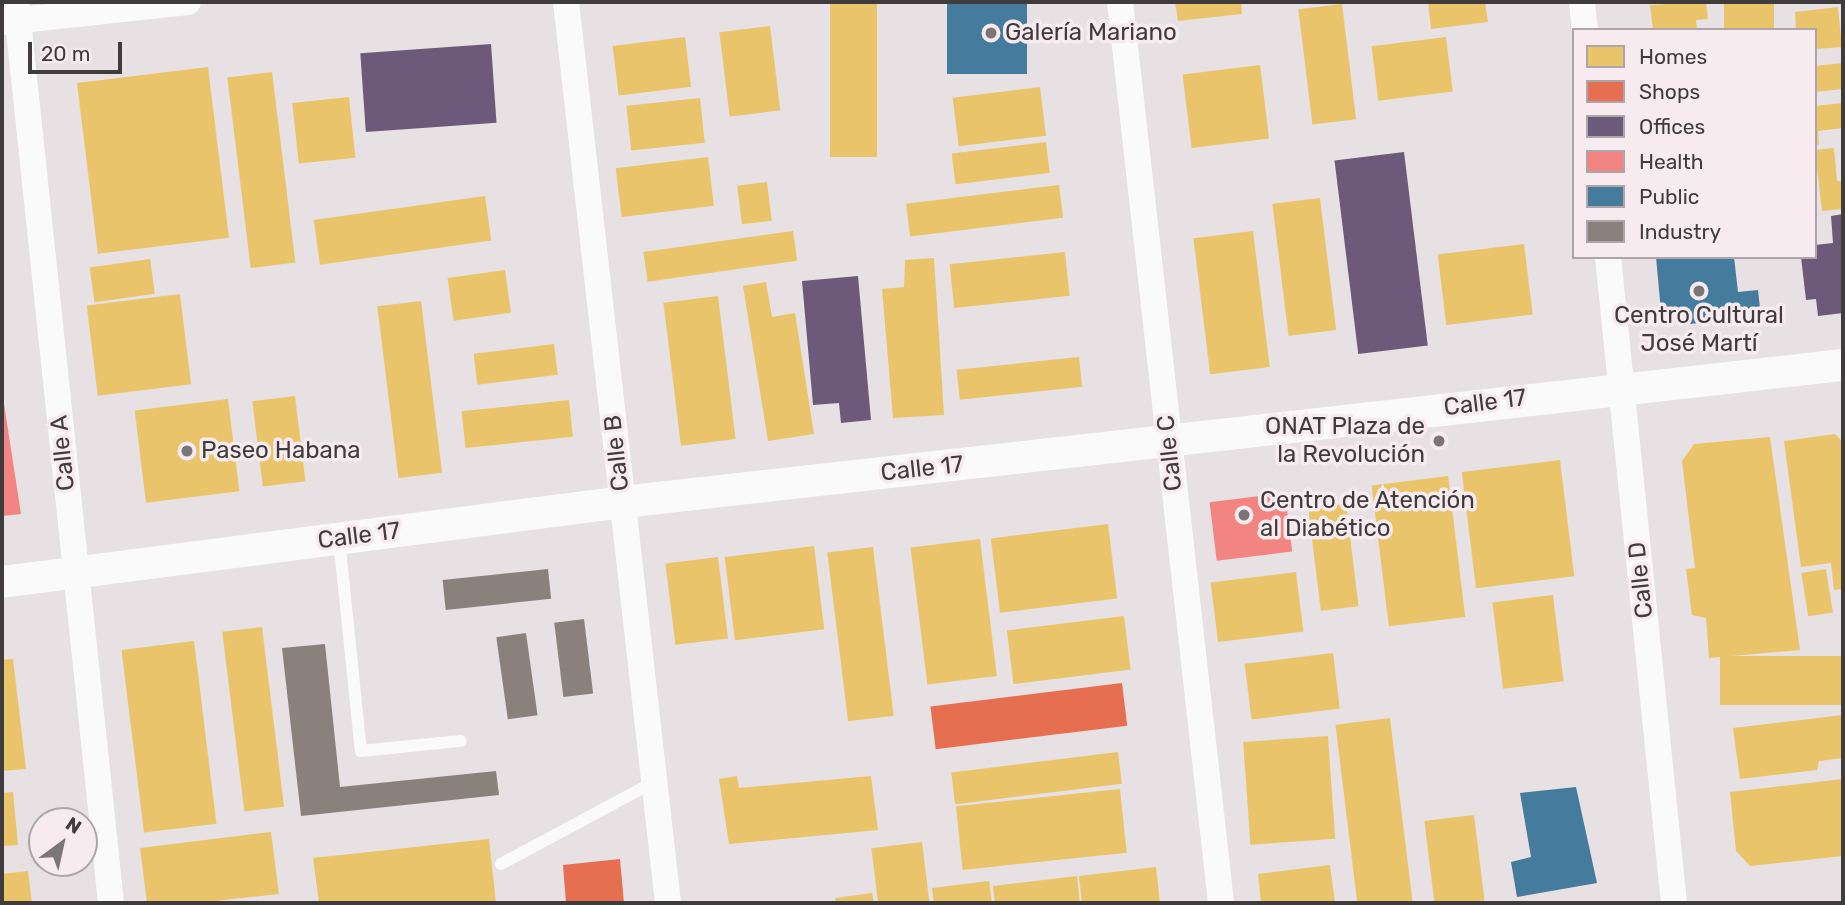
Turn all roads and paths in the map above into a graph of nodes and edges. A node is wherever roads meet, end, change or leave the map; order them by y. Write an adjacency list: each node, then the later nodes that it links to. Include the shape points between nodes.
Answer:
1 (188, 2): 5 (street)
2 (566, 2): 11 (street, Calle B)
3 (1120, 2): 10 (street, Calle C)
4 (1582, 2): 6 (street)
5 (12, 15): 13 (street, Calle A)
6 (1585, 28)
7 (1608, 259): 9 (street, Calle D)
8 (1843, 365): 9 (street, Calle 17)
9 (1621, 387): 10 (street, Calle 17); 21 (street, Calle D)
10 (1169, 442): 11 (street, Calle 17); 20 (street, Calle C)
11 (623, 502): 12 (street, Calle 17); 16 (street, Calle B)
12 (339, 539): 13 (street, Calle 17); 15 (lane, via 361,751)
13 (76, 572): 14 (street, Calle 17); 18 (street, Calle A)
14 (2, 582)
15 (460, 741)
16 (655, 782): 17 (lane); 19 (street, Calle B)
17 (500, 864)
18 (111, 903)
19 (668, 903)
20 (1221, 903)
21 (1674, 903)

